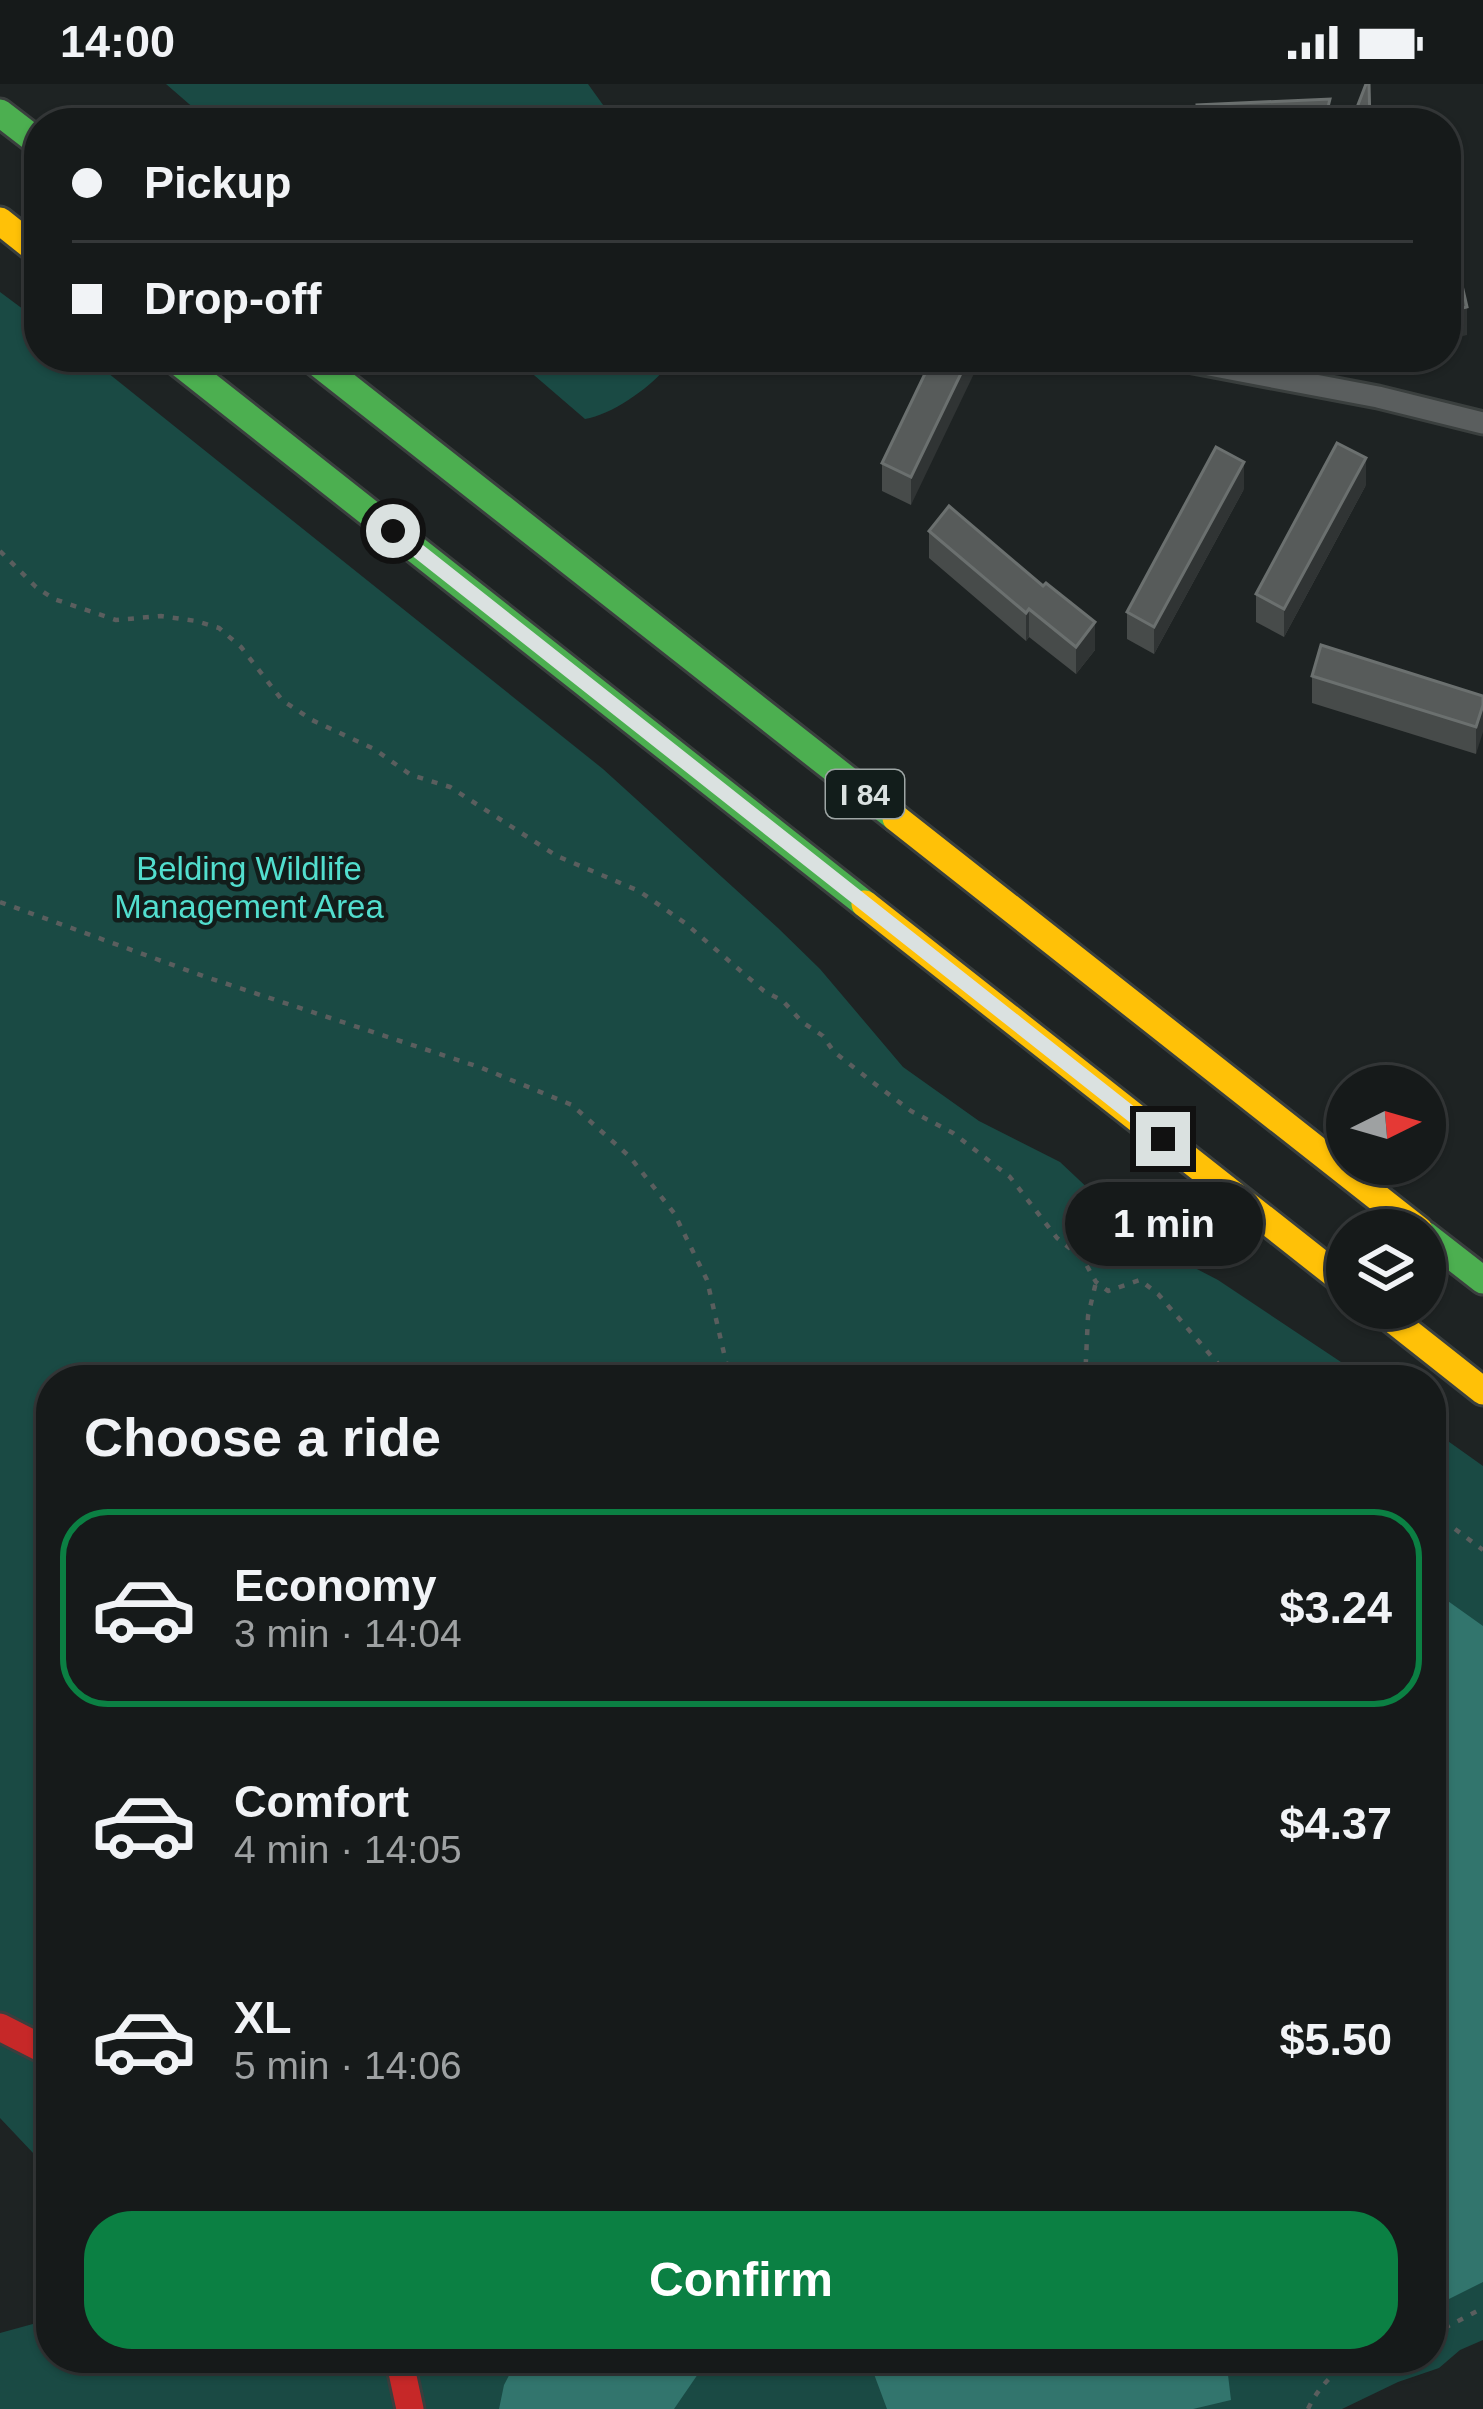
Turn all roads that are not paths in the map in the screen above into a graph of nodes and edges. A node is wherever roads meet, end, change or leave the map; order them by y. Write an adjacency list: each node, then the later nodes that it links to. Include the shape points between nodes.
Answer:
1 (0, 113): 2 (main road)
2 (24, 131)
3 (0, 221): 4 (main road)
4 (24, 240)
5 (191, 372): 11 (main road, I 84)
6 (329, 372): 9 (main road, I 84)
7 (1246, 372): 8 (street)
8 (1483, 423)
9 (1393, 1209)
10 (1446, 1251): 12 (main road, I 84)
11 (1326, 1267)
12 (1483, 1280)
13 (1405, 1329): 14 (main road)
14 (1483, 1391)
15 (0, 2027): 16 (main road)
16 (36, 2046)
17 (402, 2373): 18 (main road)
18 (410, 2409)

